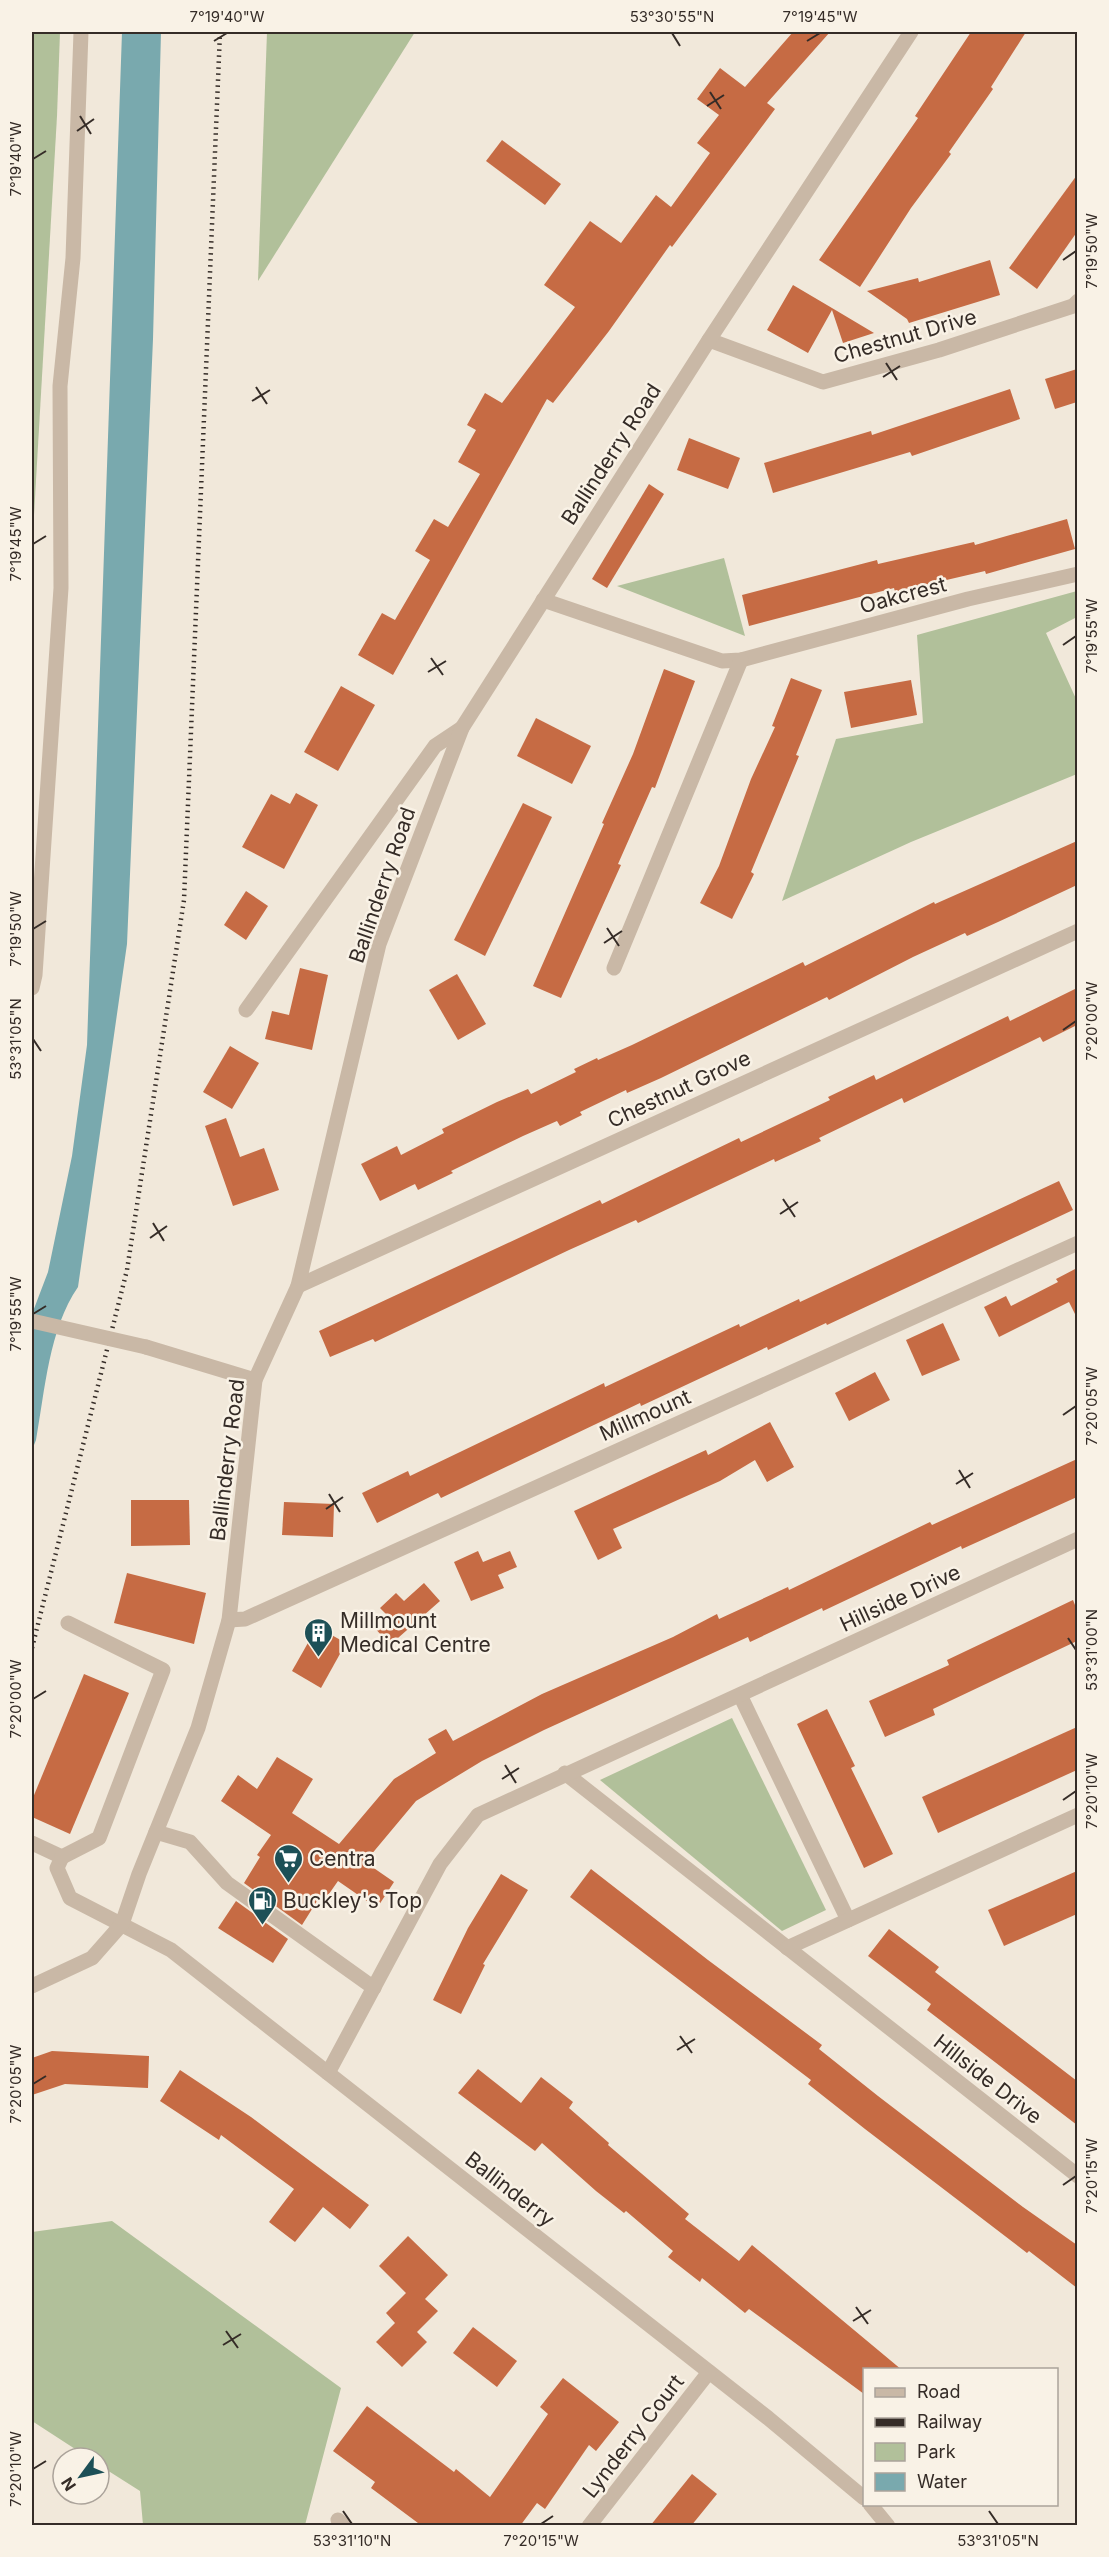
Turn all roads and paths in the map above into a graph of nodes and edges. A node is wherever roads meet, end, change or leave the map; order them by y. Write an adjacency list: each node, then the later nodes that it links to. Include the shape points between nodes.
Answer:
1 (81, 32): 11 (street, via 73,258 60,386 61,588)
2 (911, 32): 4 (street, Ballinderry Road)
3 (1077, 302): 4 (street, Chestnut Drive, via 939,350 823,382)
4 (709, 340): 6 (street, Ballinderry Road)
5 (1077, 574): 7 (street, Oakcrest)
6 (543, 600): 7 (street, Oakcrest, via 722,661); 8 (street, Ballinderry Road)
7 (741, 660): 10 (street)
8 (462, 728): 12 (street, via 435,746); 14 (street, Ballinderry Road, via 379,944)
9 (1077, 931): 14 (street, Chestnut Grove)
10 (614, 968)
11 (32, 988)
12 (246, 1010)
13 (1077, 1243): 18 (street, Millmount, via 245,1619)
14 (298, 1286): 16 (street, Ballinderry Road)
15 (32, 1321): 16 (street, bridge, via 146,1347)
16 (255, 1380): 18 (street, Ballinderry Road)
17 (1077, 1539): 20 (street, Hillside Drive)
18 (229, 1620): 23 (street, Ballinderry Road, via 198,1728)
19 (68, 1623): 25 (street, via 163,1670 99,1838)
20 (740, 1695): 21 (street, Hillside Drive); 26 (street)
21 (566, 1773): 28 (street, Hillside Drive); 30 (street, Hillside Drive, via 478,1815 440,1864)
22 (1077, 1815): 26 (street)
23 (156, 1832): 27 (street, Ballinderry Road); 30 (street, via 190,1842 227,1883)
24 (32, 1843): 25 (street)
25 (62, 1857): 27 (street, Ballinderry, via 57,1868 70,1898)
26 (848, 1920): 28 (street)
27 (122, 1924): 29 (street, via 92,1958); 31 (street, Ballinderry, via 171,1950)
28 (787, 1948): 32 (street, Hillside Drive)
29 (32, 1986)
30 (374, 1988): 31 (street, Hillside Drive)
31 (328, 2073): 33 (street, Ballinderry)
32 (1077, 2176)
33 (709, 2372): 34 (street, Ballinderry); 36 (street, Lynderry Court)
34 (863, 2497)
35 (871, 2506): 37 (street)
36 (589, 2526)
37 (888, 2526)

